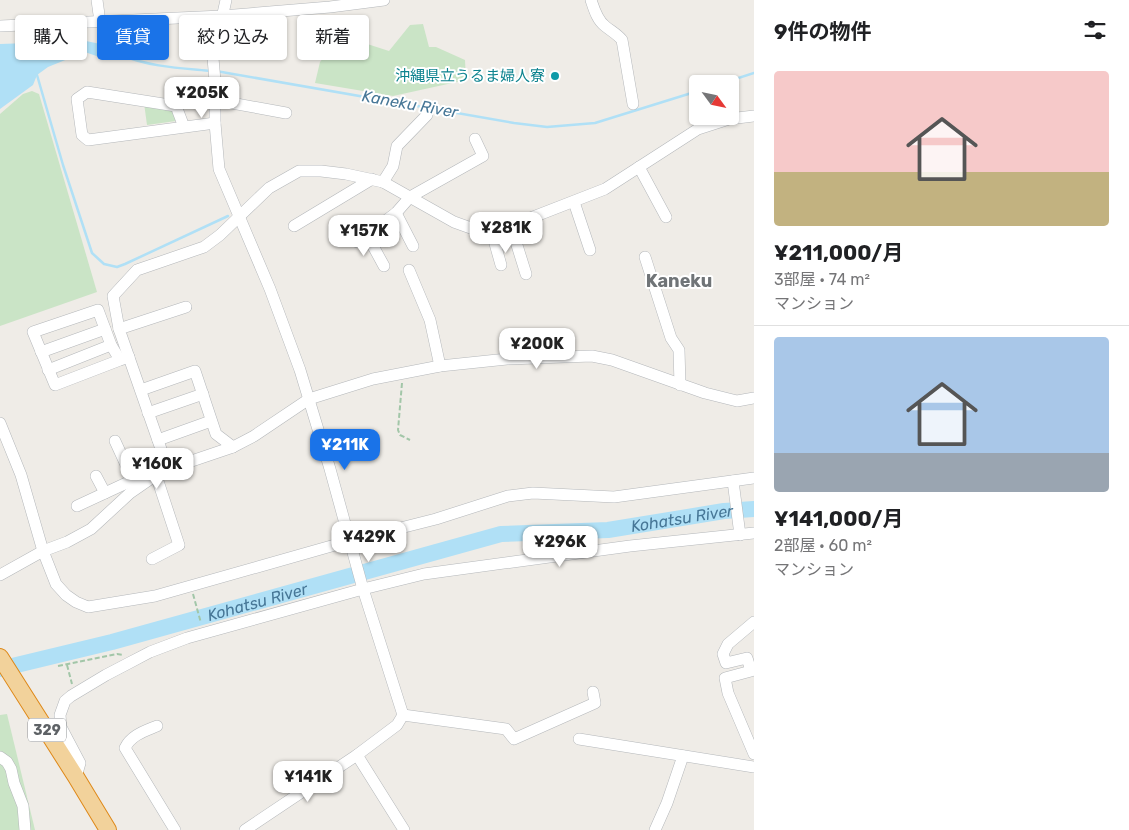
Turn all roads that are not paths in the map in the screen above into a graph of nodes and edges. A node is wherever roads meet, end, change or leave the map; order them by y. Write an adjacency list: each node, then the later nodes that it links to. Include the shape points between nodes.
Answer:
1 (97, 0): 5 (street)
2 (226, 0): 6 (street)
3 (384, 0): 7 (street)
4 (591, 0): 12 (street, via 598,18 622,40)
5 (99, 15)
6 (222, 15)
7 (234, 15)
8 (97, 22): 9 (street)
9 (0, 26)
10 (213, 60): 11 (street)
11 (215, 100): 13 (street); 16 (street)
12 (633, 104)
13 (286, 113)
14 (427, 114): 20 (street, via 397,146 393,166)
15 (754, 116): 19 (street, via 730,119 698,129)
16 (215, 124): 17 (street); 24 (street, via 219,169)
17 (184, 127): 17 (street, via 88,140 82,135 77,99 87,92 176,106)
18 (475, 139): 21 (street, via 483,156)
19 (639, 167): 22 (street, via 605,189); 25 (street)
20 (378, 181): 21 (street); 24 (street, via 321,170 298,171 270,188); 26 (street)
21 (410, 197): 23 (street); 28 (street, via 454,222)
22 (574, 202): 27 (street); 32 (street)
23 (396, 213): 29 (street); 31 (street)
24 (239, 215): 39 (street, via 204,247 138,270 113,296); 50 (street, via 280,314)
25 (666, 217)
26 (294, 226)
27 (511, 226): 28 (street); 37 (street)
28 (492, 233): 34 (street)
29 (367, 235): 30 (street); 35 (street)
30 (357, 242)
31 (413, 246)
32 (590, 250)
33 (645, 257): 46 (street, via 670,338 678,350)
34 (501, 265)
35 (384, 266)
36 (409, 270): 44 (street, via 430,320)
37 (526, 274)
38 (186, 306): 39 (street)
39 (118, 324): 43 (street)
40 (105, 329): 41 (street); 42 (street); 42 (street, via 98,310 33,332)
41 (111, 345): 43 (street); 45 (street)
42 (41, 352): 45 (street)
43 (124, 358): 45 (street, via 55,385); 47 (street)
44 (440, 366): 46 (street, via 507,359 592,356 612,360); 50 (street, via 373,379)
45 (48, 370)
46 (680, 386): 49 (street, via 737,401)
47 (141, 390): 48 (street, via 195,372); 51 (street)
48 (203, 394): 51 (street); 52 (street)
49 (754, 398)
50 (310, 399): 56 (street); 67 (street)
51 (148, 413): 55 (street)
52 (211, 421): 55 (street); 56 (street, via 216,434)
53 (0, 423): 68 (street, via 21,475)
54 (115, 440): 61 (street)
55 (158, 440): 57 (street)
56 (233, 447): 57 (street)
57 (168, 469): 58 (street)
58 (156, 475): 61 (street); 69 (street, via 179,545)
59 (96, 476): 63 (street)
60 (754, 478): 62 (street)
61 (137, 482): 63 (street); 68 (street, via 91,529)
62 (734, 483): 65 (street); 67 (street, via 614,497 508,496)
63 (105, 493): 64 (street)
64 (77, 506)
65 (740, 531): 66 (street); 71 (street, via 448,570)
66 (754, 533)
67 (351, 546): 68 (street, via 155,596 88,607 66,595 56,584); 71 (street)
68 (43, 551): 70 (street)
69 (152, 559)
70 (0, 575)
71 (362, 585): 75 (street); 83 (street, via 150,652 71,696 60,715 61,728 80,763)
72 (754, 622): 78 (street, via 728,644 723,654 726,663 747,658 751,671 725,678 728,693)
73 (0, 657): 83 (highway, 329)
74 (593, 692): 75 (street, via 595,704 514,739 506,729)
75 (403, 715): 79 (street, via 397,725)
76 (157, 726): 86 (street, via 128,740 125,748)
77 (579, 739): 80 (street)
78 (754, 754)
79 (357, 755): 87 (street); 88 (street)
80 (683, 756): 82 (street); 89 (street)
81 (0, 757): 84 (street, via 11,768 22,806)
82 (754, 767)
83 (76, 776): 85 (highway, 329)
84 (24, 830)
85 (108, 830)
86 (175, 830)
87 (245, 830)
88 (404, 830)
89 (655, 830)

